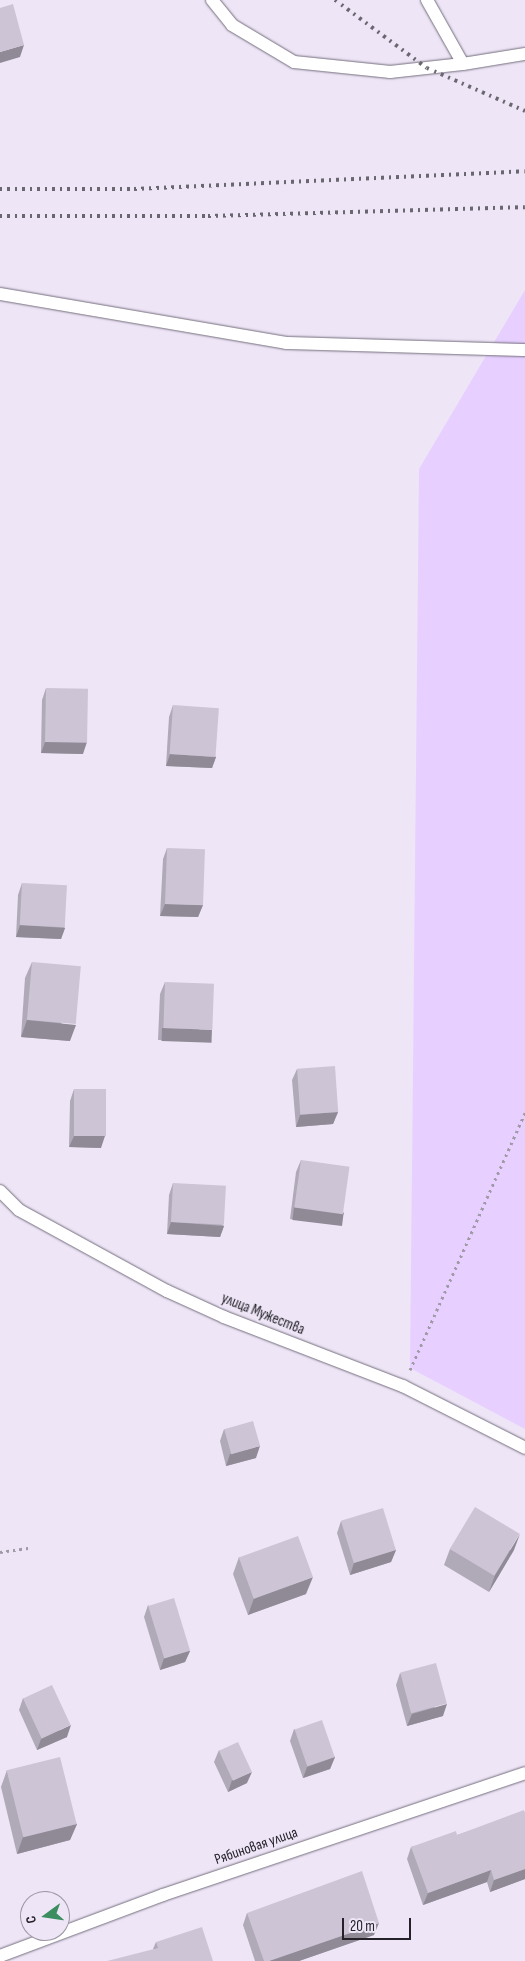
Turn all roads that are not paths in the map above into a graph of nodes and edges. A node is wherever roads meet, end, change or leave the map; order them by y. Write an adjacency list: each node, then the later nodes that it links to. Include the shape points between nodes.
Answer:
1 (212, 0): 4 (lane, via 232,25 294,62 390,72)
2 (428, 0): 4 (lane)
3 (525, 54): 4 (lane)
4 (463, 64)
5 (0, 294): 6 (lane, via 286,343)
6 (525, 350)
7 (0, 1190): 8 (lane, улица Мужества, via 19,1210 167,1291 224,1317 403,1386)
8 (525, 1448)
9 (525, 1773): 10 (lane, Рябиновая улица, via 163,1895)
10 (0, 1956)

